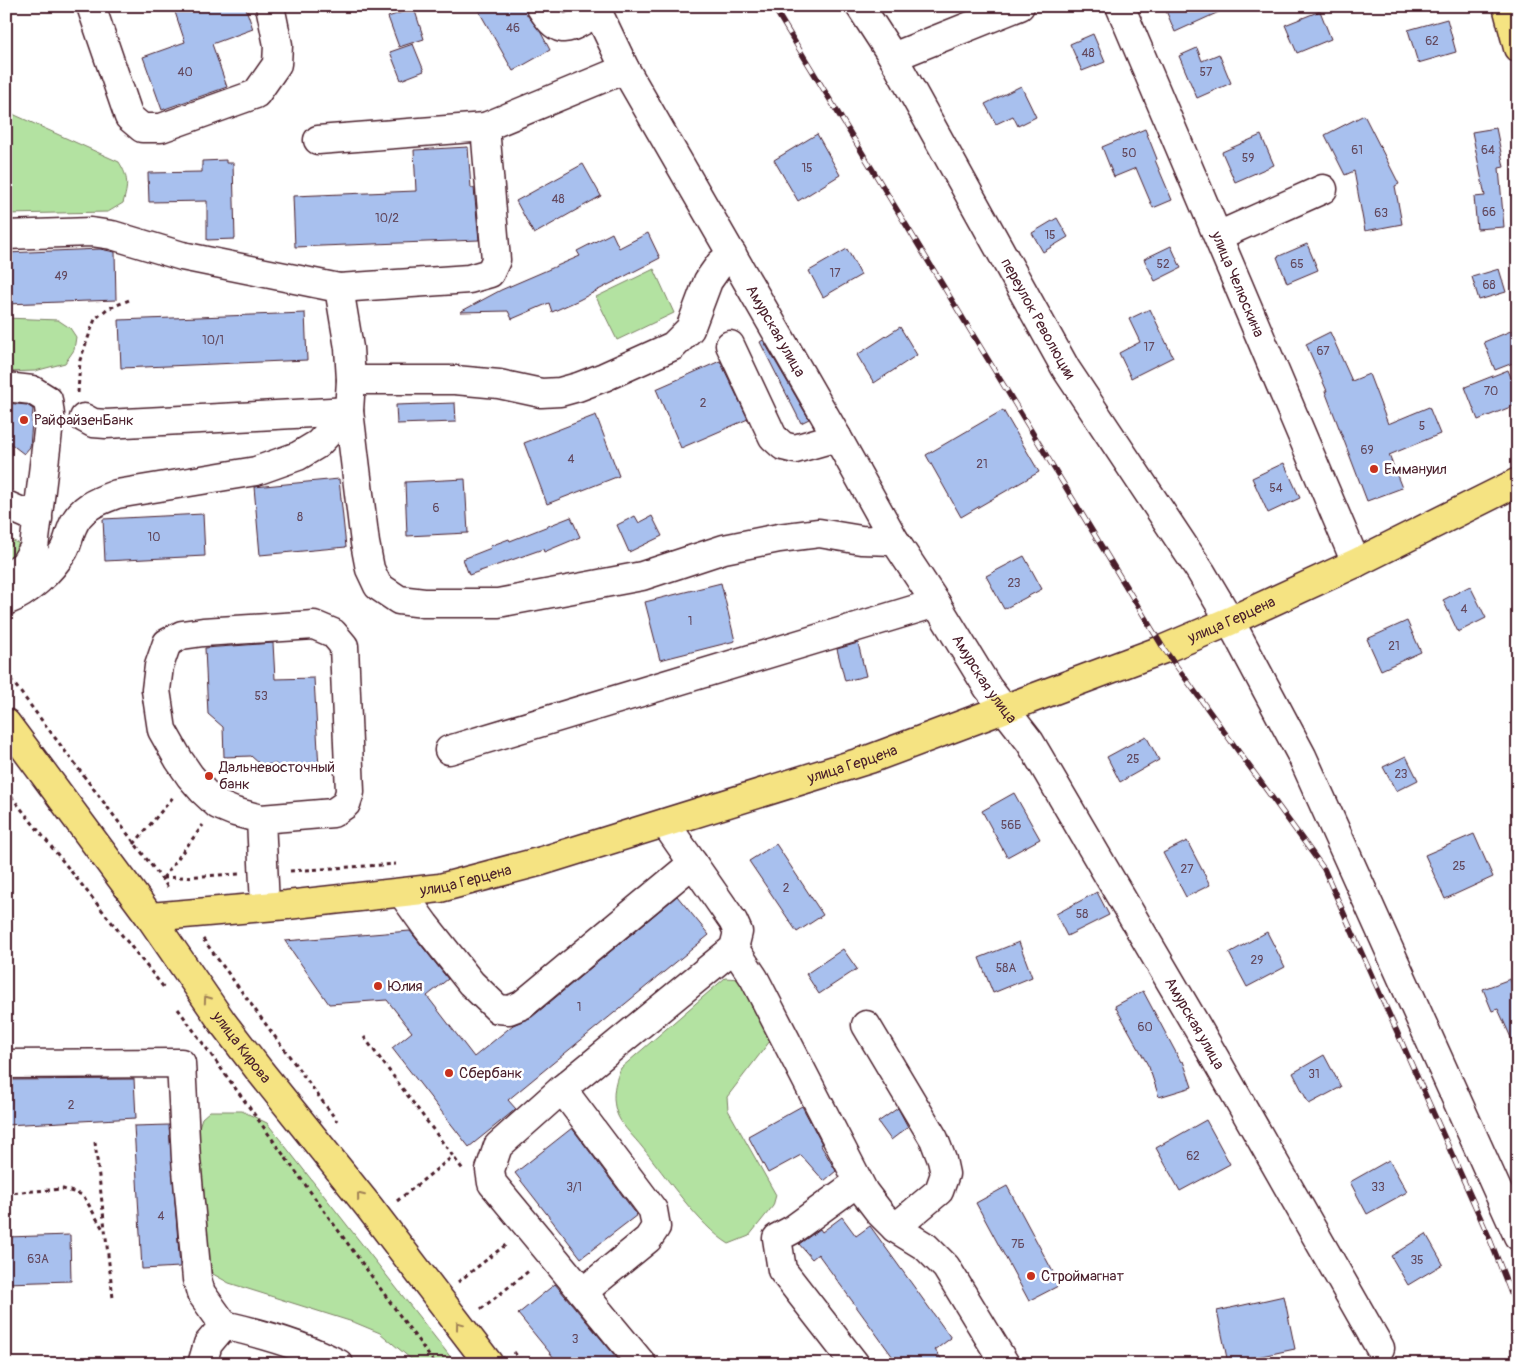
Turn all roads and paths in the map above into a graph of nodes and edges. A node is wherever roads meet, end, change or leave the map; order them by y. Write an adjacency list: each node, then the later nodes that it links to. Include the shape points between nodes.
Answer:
1 (91, 6): 2 (street, via 129,117 142,128 162,128 256,94 278,64 278,45)
2 (270, 6)
3 (540, 6): 8 (street, via 548,19 559,28 568,29)
4 (860, 6): 10 (street, переулок Революции)
5 (1020, 6): 10 (street)
6 (1120, 6): 16 (street, улица Челюскина)
7 (1507, 6): 9 (main road)
8 (596, 10): 11 (street, Амурская улица)
9 (1518, 48)
10 (893, 57): 34 (street, переулок Революции, via 1066,369)
11 (625, 69): 12 (street); 17 (street, Амурская улица)
12 (485, 127): 13 (street); 18 (street, via 496,260 490,273 469,278)
13 (318, 140)
14 (1323, 188): 16 (street)
15 (6, 235): 18 (street, via 91,232 112,235 182,256)
16 (1218, 236): 30 (street, улица Челюскина)
17 (732, 254): 21 (street, via 708,281 690,329 674,346 578,387 542,393 499,384 455,380); 25 (street, Амурская улица)
18 (339, 288): 21 (street)
19 (132, 299): 24 (path, via 95,319 78,375 78,396)
20 (730, 345): 25 (street, via 773,438 795,449)
21 (351, 380): 23 (street)
22 (6, 387): 28 (street, via 32,390 48,400 50,415)
23 (349, 411): 24 (street, via 106,424); 29 (street, via 370,569 378,586 398,600 498,603 642,576 724,549 809,534); 32 (street, via 318,444 298,456 256,471 117,494 95,502 72,526 64,549 46,572 33,585)
24 (84, 418)
25 (838, 437): 29 (street, Амурская улица)
26 (1518, 482): 30 (main road, улица Герцена)
27 (6, 505): 28 (street)
28 (38, 519): 31 (street, via 34,548 28,560)
29 (895, 540): 33 (street, Амурская улица)
30 (1356, 564): 34 (main road, улица Герцена)
31 (6, 578)
32 (6, 601)
33 (936, 602): 36 (street, Амурская улица); 38 (street)
34 (1230, 621): 36 (main road, улица Герцена); 68 (street, переулок Революции, via 1302,756)
35 (6, 673): 44 (path)
36 (1003, 709): 43 (main road, улица Герцена, via 870,760); 75 (street, Амурская улица, via 1030,742)
37 (6, 722): 51 (main road, улица Кирова)
38 (449, 750)
39 (190, 776): 41 (street); 42 (street, via 162,730 156,690 168,643 182,635 203,632 314,625 333,633 344,646 350,792 346,804 334,813); 44 (path)
40 (6, 790): 53 (path)
41 (218, 805): 42 (street); 48 (path)
42 (261, 819): 47 (street)
43 (665, 823): 45 (street); 49 (main road, улица Герцена, via 524,866 440,888)
44 (134, 844): 48 (path)
45 (694, 863): 49 (street, via 522,1004 509,1010 498,1009 471,983); 52 (street, via 733,921 738,932)
46 (400, 864): 47 (path)
47 (263, 873): 48 (path); 50 (street)
48 (162, 878)
49 (402, 893): 50 (main road, улица Герцена)
50 (265, 906): 51 (main road, улица Герцена)
51 (150, 917): 79 (main road, улица Кирова, one-way to 51, via 223,1023)
52 (734, 948): 58 (street); 61 (street, via 754,978)
53 (169, 994)
54 (178, 1008): 78 (path)
55 (866, 1025): 66 (street, via 934,1140 945,1174 939,1191)
56 (364, 1037): 60 (path)
57 (6, 1064): 74 (street, via 181,1063 197,1279 201,1292)
58 (562, 1089): 62 (street, via 498,1146 490,1170); 71 (street, via 652,1210 656,1227 648,1239)
59 (95, 1142): 67 (path)
60 (452, 1157): 62 (path, via 468,1175); 64 (path)
61 (858, 1182): 66 (street); 81 (street, via 777,1238 782,1270)
62 (492, 1183): 65 (street)
63 (6, 1193): 67 (path, via 63,1189 83,1195)
64 (396, 1202)
65 (528, 1228): 69 (street); 70 (path)
66 (895, 1228): 82 (street, via 926,1247 946,1267)
67 (105, 1233): 72 (path)
68 (1518, 1236)
69 (550, 1254): 71 (street); 73 (path)
70 (458, 1282)
71 (583, 1292): 80 (street)
72 (113, 1298)
73 (480, 1310)
74 (224, 1325): 76 (street, via 208,1344); 77 (street, via 259,1333)
75 (1380, 1348)
76 (202, 1364)
77 (339, 1364)
78 (435, 1364)
79 (489, 1364)
80 (642, 1364)
81 (856, 1364)
82 (1005, 1364)

